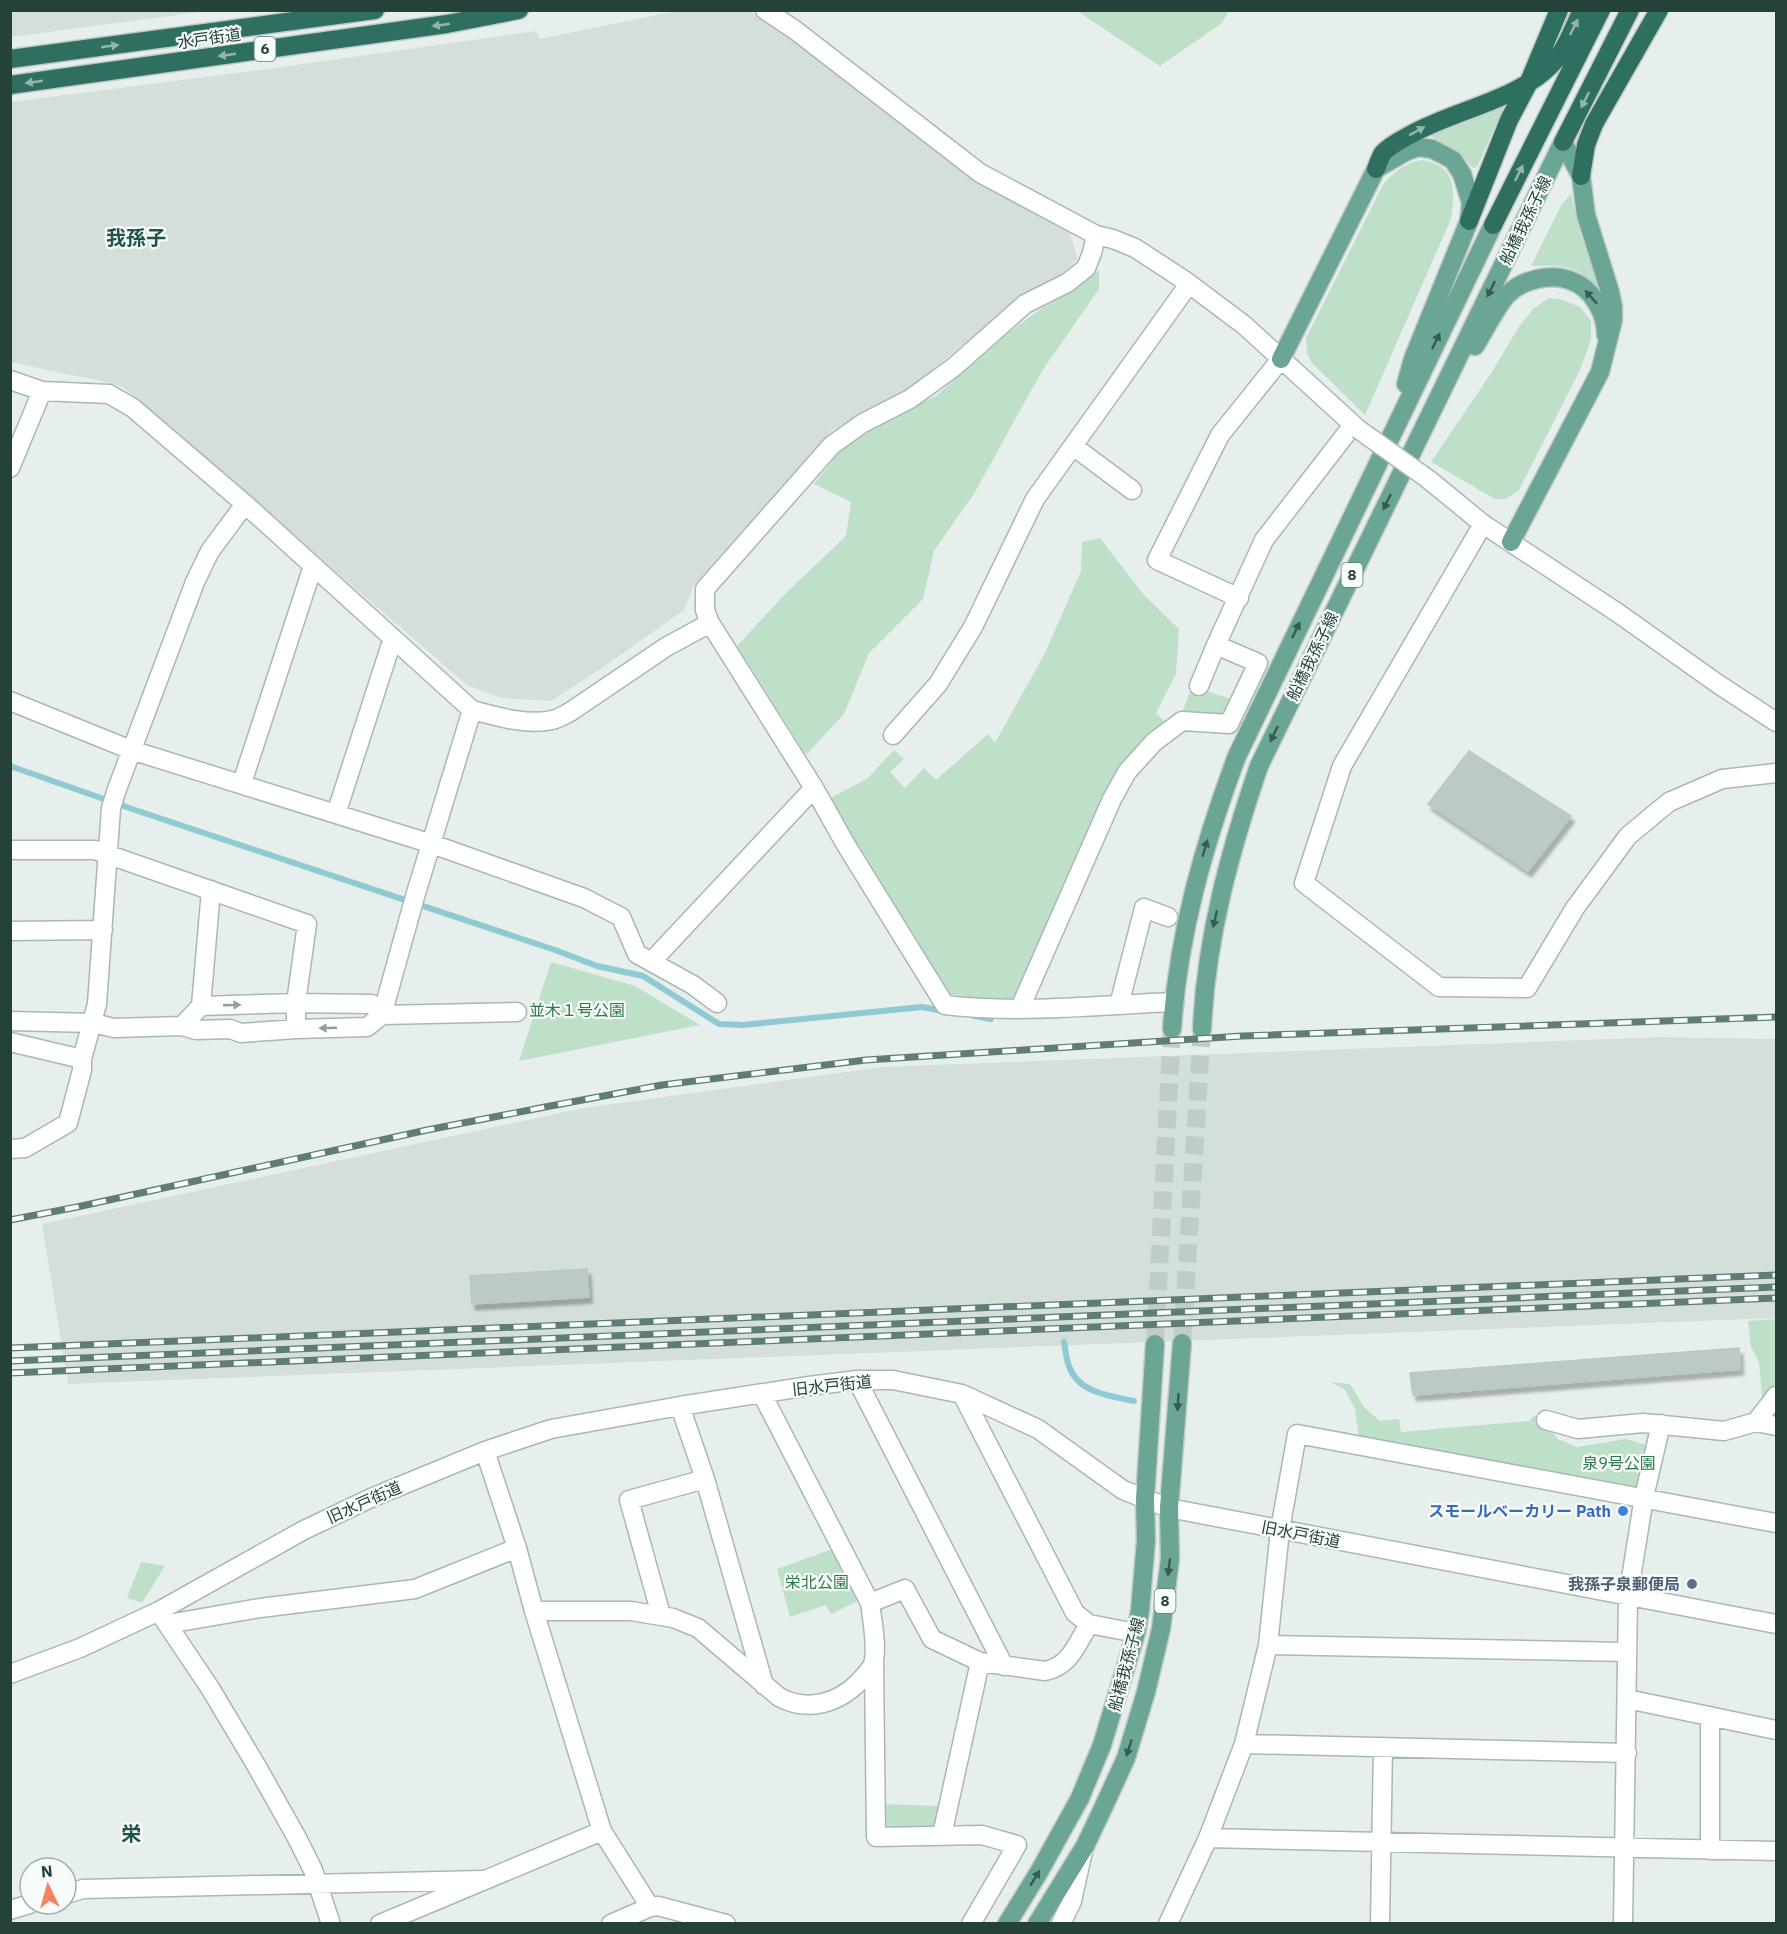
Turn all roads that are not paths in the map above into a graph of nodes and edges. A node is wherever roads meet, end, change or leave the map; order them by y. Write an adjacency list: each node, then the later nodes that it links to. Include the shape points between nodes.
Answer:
1 (375, 10): 9 (highway, 水戸街道 / 6, one-way to 1)
2 (519, 10): 11 (highway, 水戸街道 / 6, one-way to 11, via 447,24)
3 (765, 10): 18 (street, via 980,173)
4 (1559, 10): 10 (highway)
5 (1582, 10): 10 (highway, one-way to 5, via 1560,54)
6 (1601, 10): 17 (highway, one-way to 6)
7 (1630, 10): 13 (highway, one-way to 13)
8 (1659, 10): 12 (highway)
9 (10, 59)
10 (1528, 84): 14 (highway, one-way to 10, via 1382,154 1420,128); 16 (highway, via 1509,120)
11 (10, 85)
12 (1594, 124): 13 (highway, via 1580,137); 15 (highway)
13 (1563, 142): 15 (main road); 24 (main road, 船橋我孫子線 / 8, one-way to 24)
14 (1376, 169): 16 (main road, via 1418,147 1453,160 1471,203); 21 (main road)
15 (1581, 176): 20 (main road, via 1586,215 1613,307)
16 (1469, 221): 25 (main road, via 1413,359)
17 (1493, 225): 25 (main road, 船橋我孫子線 / 8, one-way to 17)
18 (1096, 235): 19 (street, via 1135,248); 35 (street, via 1086,268 1067,283 1025,304 954,367 910,399 863,423 832,445 705,589 705,610)
19 (1190, 284): 21 (street); 27 (street)
20 (1606, 352): 24 (main road, one-way to 24, via 1606,326 1598,304 1587,291 1570,280 1533,280 1507,295); 32 (main road, via 1600,372)
21 (1281, 359): 26 (street); 34 (street, via 1220,435 1157,560)
22 (10, 380): 23 (street)
23 (42, 391): 28 (street); 30 (street, via 109,394 133,408)
24 (1426, 423): 71 (main road, 船橋我孫子線 / 8, one-way to 71, via 1259,766 1240,821 1212,932)
25 (1394, 426): 39 (main road, 船橋我孫子線 / 8, one-way to 25)
26 (1355, 427): 31 (street, bridge); 34 (street, via 1264,540)
27 (1073, 446): 29 (street); 44 (street, via 1035,500 973,627 950,665)
28 (10, 468)
29 (1131, 490)
30 (245, 504): 33 (street); 45 (street, via 210,551 195,582)
31 (1483, 524): 32 (street); 46 (street, via 1342,766 1304,883 1439,987 1527,988 1575,908 1628,836 1669,802 1722,779)
32 (1511, 542): 43 (street)
33 (313, 566): 36 (street); 47 (street)
34 (1239, 598): 37 (street)
35 (710, 623): 42 (street, via 553,720 518,720); 48 (street)
36 (393, 638): 42 (street); 49 (street)
37 (1216, 645): 38 (street); 40 (street)
38 (1258, 663): 39 (street); 63 (street, via 1229,724 1182,722 1154,742 1127,772)
39 (1277, 669): 58 (main road, 船橋我孫子線 / 8, one-way to 39, via 1198,872 1215,813)
40 (1199, 686)
41 (10, 701): 45 (street)
42 (471, 710): 50 (street)
43 (1776, 722)
44 (893, 735)
45 (131, 750): 47 (street); 52 (street, via 111,808)
46 (1776, 773)
47 (242, 783): 49 (street)
48 (814, 788): 57 (street); 63 (street, via 945,1005)
49 (336, 814): 50 (street)
50 (432, 844): 57 (street, via 584,898 621,916 637,954); 65 (street)
51 (10, 850): 52 (street, via 95,850)
52 (108, 854): 53 (street); 55 (street)
53 (211, 890): 59 (street, via 307,924); 62 (street)
54 (1168, 918): 61 (street, via 1144,908)
55 (103, 930): 56 (street); 67 (street)
56 (10, 931)
57 (652, 961): 60 (street)
58 (1174, 1002): 61 (street); 70 (main road, 船橋我孫子線 / 8)
59 (296, 1003): 62 (street, one-way to 59); 65 (street, via 372,1004); 69 (street)
60 (717, 1004)
61 (1119, 1005): 63 (street)
62 (201, 1006): 68 (street)
63 (1020, 1008)
64 (517, 1012): 65 (street)
65 (382, 1015): 69 (street, one-way to 69, via 368,1027)
66 (10, 1021): 67 (street)
67 (93, 1023): 68 (street, via 114,1028); 73 (street)
68 (182, 1026): 69 (street, via 241,1033)
69 (296, 1029)
70 (1172, 1029)
71 (1202, 1029)
72 (10, 1042): 73 (street)
73 (82, 1059): 74 (street, via 68,1123 25,1148)
74 (10, 1149)
75 (1182, 1343): 90 (main road, 船橋我孫子線 / 8, one-way to 90)
76 (1155, 1344): 89 (main road, 船橋我孫子線 / 8)
77 (857, 1380): 78 (street, 旧水戸街道); 79 (street, 旧水戸街道, via 893,1380); 106 (street)
78 (762, 1394): 81 (street, 旧水戸街道); 95 (street)
79 (962, 1394): 89 (street, 旧水戸街道, via 1038,1429 1123,1490); 99 (street, via 1075,1613)
80 (1776, 1396): 83 (street)
81 (680, 1406): 86 (street, 旧水戸街道, via 551,1429); 87 (street)
82 (1546, 1420): 84 (street, via 1578,1429)
83 (1756, 1422): 84 (street, via 1724,1431); 85 (street)
84 (1661, 1424): 88 (street)
85 (1776, 1426)
86 (485, 1451): 93 (street); 98 (street, 旧水戸街道, via 380,1493 304,1530)
87 (705, 1479): 97 (street, via 629,1500); 108 (street)
88 (1644, 1497): 91 (street); 92 (street, via 1297,1434); 94 (street)
89 (1145, 1499): 90 (street, 旧水戸街道); 101 (main road, 船橋我孫子線 / 8, via 1146,1540)
90 (1169, 1508): 92 (street, 旧水戸街道); 119 (main road, 船橋我孫子線 / 8, one-way to 119, via 1170,1559 1161,1629 1146,1692 1126,1758)
91 (1776, 1523)
92 (1280, 1530): 94 (street, 旧水戸街道); 102 (street)
93 (517, 1548): 96 (street); 98 (street, via 415,1589)
94 (1628, 1597): 100 (street, 旧水戸街道); 103 (street)
95 (870, 1603): 104 (street); 105 (street, via 905,1590 932,1639)
96 (534, 1611): 97 (street, via 631,1611); 115 (street)
97 (661, 1615): 108 (street, via 698,1628)
98 (163, 1618): 107 (street, 旧水戸街道); 124 (street, via 256,1765 313,1870)
99 (1089, 1624): 101 (street); 106 (street, via 1069,1660 1054,1669)
100 (1776, 1624)
101 (1136, 1633): 132 (main road, 船橋我孫子線 / 8, one-way to 101, via 1089,1779)
102 (1268, 1645): 103 (street); 112 (street)
103 (1627, 1652): 109 (street)
104 (874, 1661): 108 (street, via 848,1693 821,1705 790,1703); 116 (street, via 876,1837)
105 (980, 1662): 106 (street); 116 (street)
106 (1004, 1666)
107 (10, 1674)
108 (764, 1685)
109 (1627, 1699): 110 (street); 114 (street)
110 (1710, 1716): 111 (street); 121 (street)
111 (1776, 1730)
112 (1244, 1744): 113 (street); 117 (street)
113 (1383, 1747): 114 (street); 118 (street)
114 (1627, 1753): 120 (street)
115 (602, 1831): 123 (street); 126 (street)
116 (942, 1834): 131 (street, via 982,1835 1017,1845)
117 (1208, 1838): 118 (street); 135 (street)
118 (1382, 1842): 120 (street); 136 (street)
119 (1085, 1846): 133 (main road, 船橋我孫子線 / 8); 134 (street, via 1072,1901)
120 (1625, 1848): 121 (street); 137 (street)
121 (1710, 1850): 122 (street)
122 (1776, 1851)
123 (483, 1880): 124 (street); 128 (street)
124 (317, 1885): 125 (street); 127 (street)
125 (78, 1890)
126 (650, 1907): 129 (street); 130 (street)
127 (331, 1923)
128 (380, 1923)
129 (611, 1923)
130 (726, 1923)
131 (971, 1923)
132 (1007, 1923)
133 (1037, 1923)
134 (1061, 1923)
135 (1168, 1923)
136 (1380, 1923)
137 (1623, 1923)

